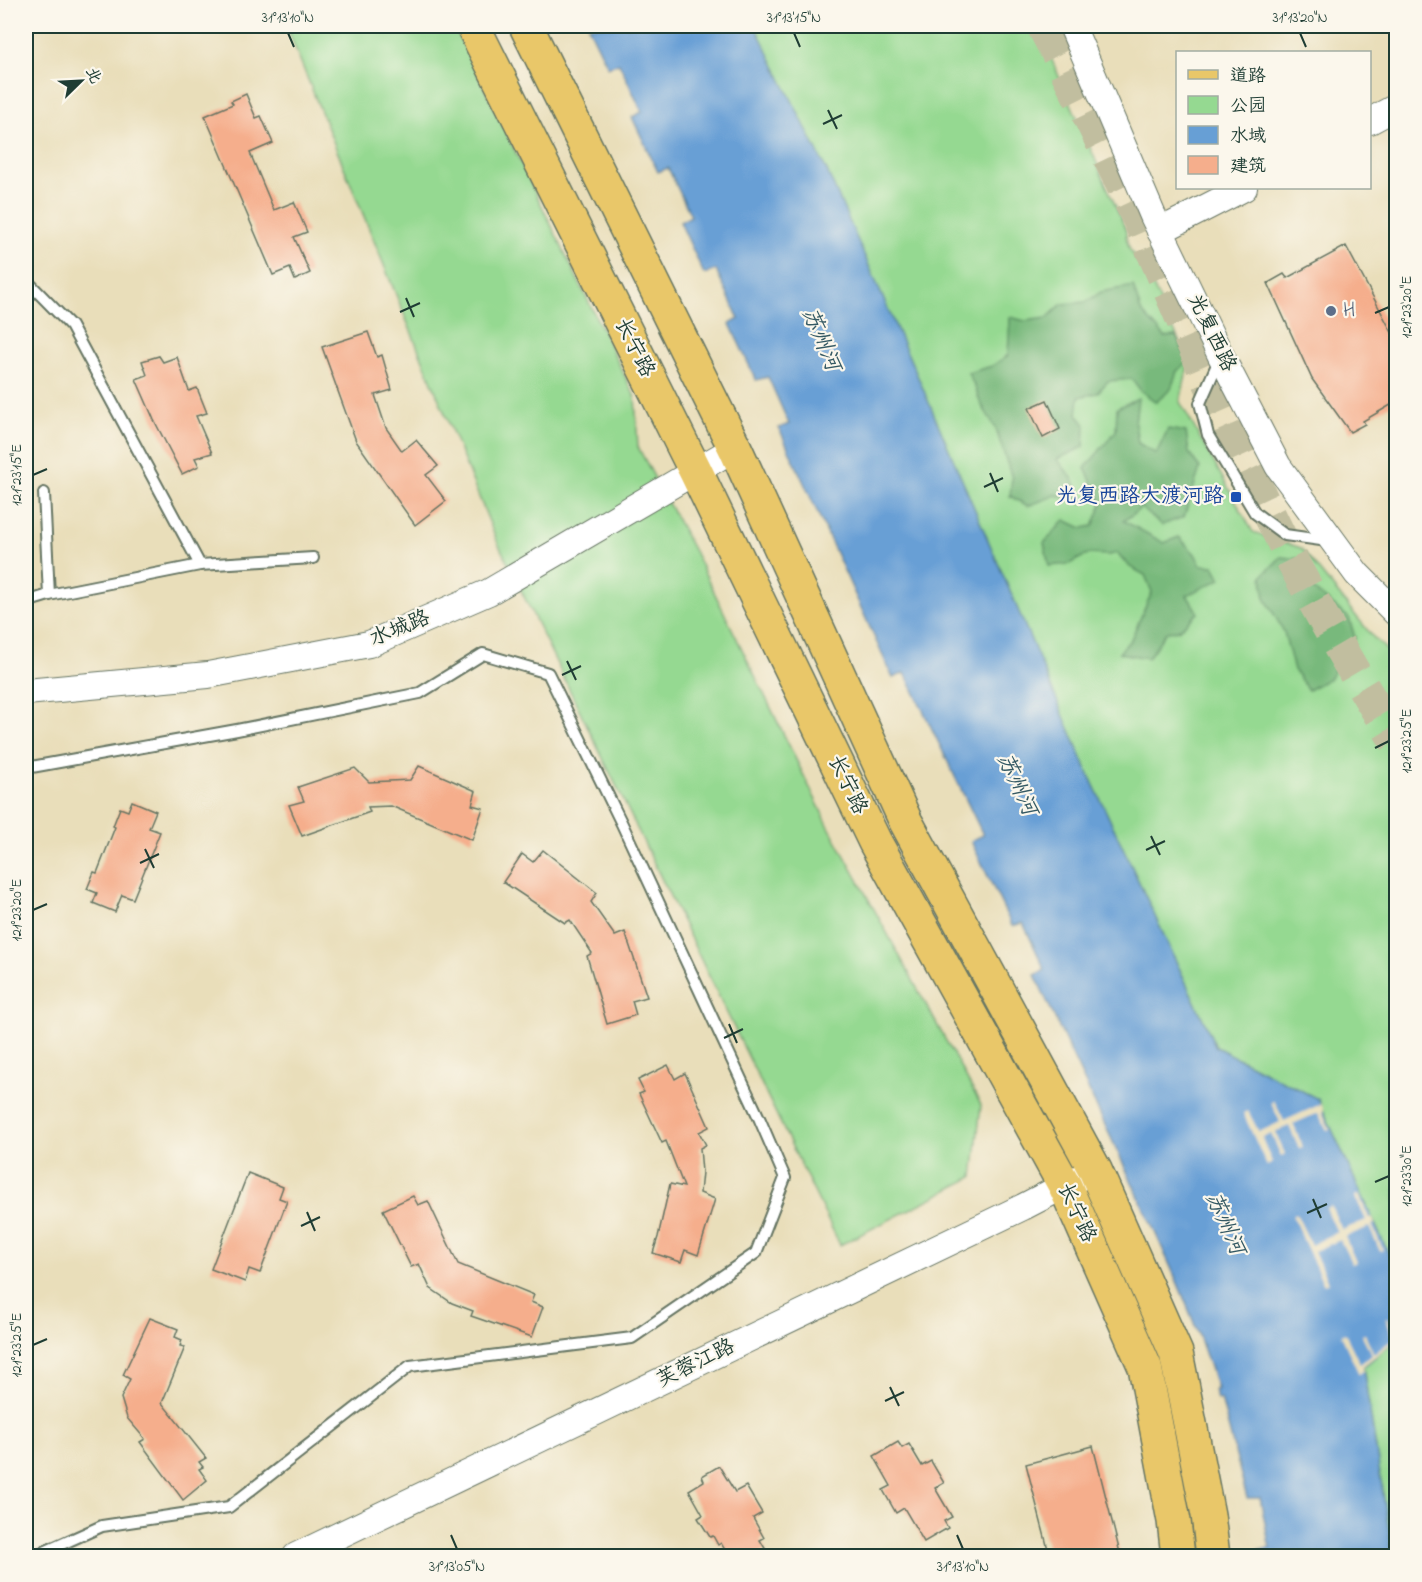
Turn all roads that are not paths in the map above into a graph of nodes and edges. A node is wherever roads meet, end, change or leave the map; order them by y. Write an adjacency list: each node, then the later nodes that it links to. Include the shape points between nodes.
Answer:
1 (473, 26): 11 (main road, 长宁路)
2 (526, 26): 10 (main road, 长宁路)
3 (1072, 26): 7 (street, 光复西路)
4 (1396, 107): 5 (street)
5 (1371, 120)
6 (1242, 189): 7 (street)
7 (1160, 231): 9 (street, 光复西路)
8 (26, 280): 15 (lane, via 71,326)
9 (1221, 356): 13 (street, 光复西路, via 1278,466); 13 (lane, via 1200,403 1208,435 1255,513 1285,535)
10 (735, 448): 11 (street, 水城路); 21 (main road, 长宁路, via 906,822)
11 (696, 472): 19 (street, 水城路, via 489,592 369,644 208,675); 22 (main road, 长宁路, via 875,843)
12 (44, 493): 16 (lane)
13 (1334, 542): 18 (street, 光复西路, via 1357,573)
14 (313, 558): 15 (lane)
15 (200, 565): 16 (lane)
16 (49, 595): 17 (lane)
17 (26, 602)
18 (1396, 612)
19 (26, 692)
20 (26, 768): 23 (lane, via 420,693 483,654 548,673 622,824 784,1178 756,1253 632,1338 411,1366 229,1508 102,1526)
21 (1095, 1170): 22 (street, 芙蓉江路); 26 (main road, 长宁路, via 1176,1353)
22 (1065, 1186): 24 (street, 芙蓉江路); 25 (main road, 长宁路, via 1145,1367)
23 (35, 1557)
24 (296, 1557)
25 (1178, 1557)
26 (1213, 1557)

